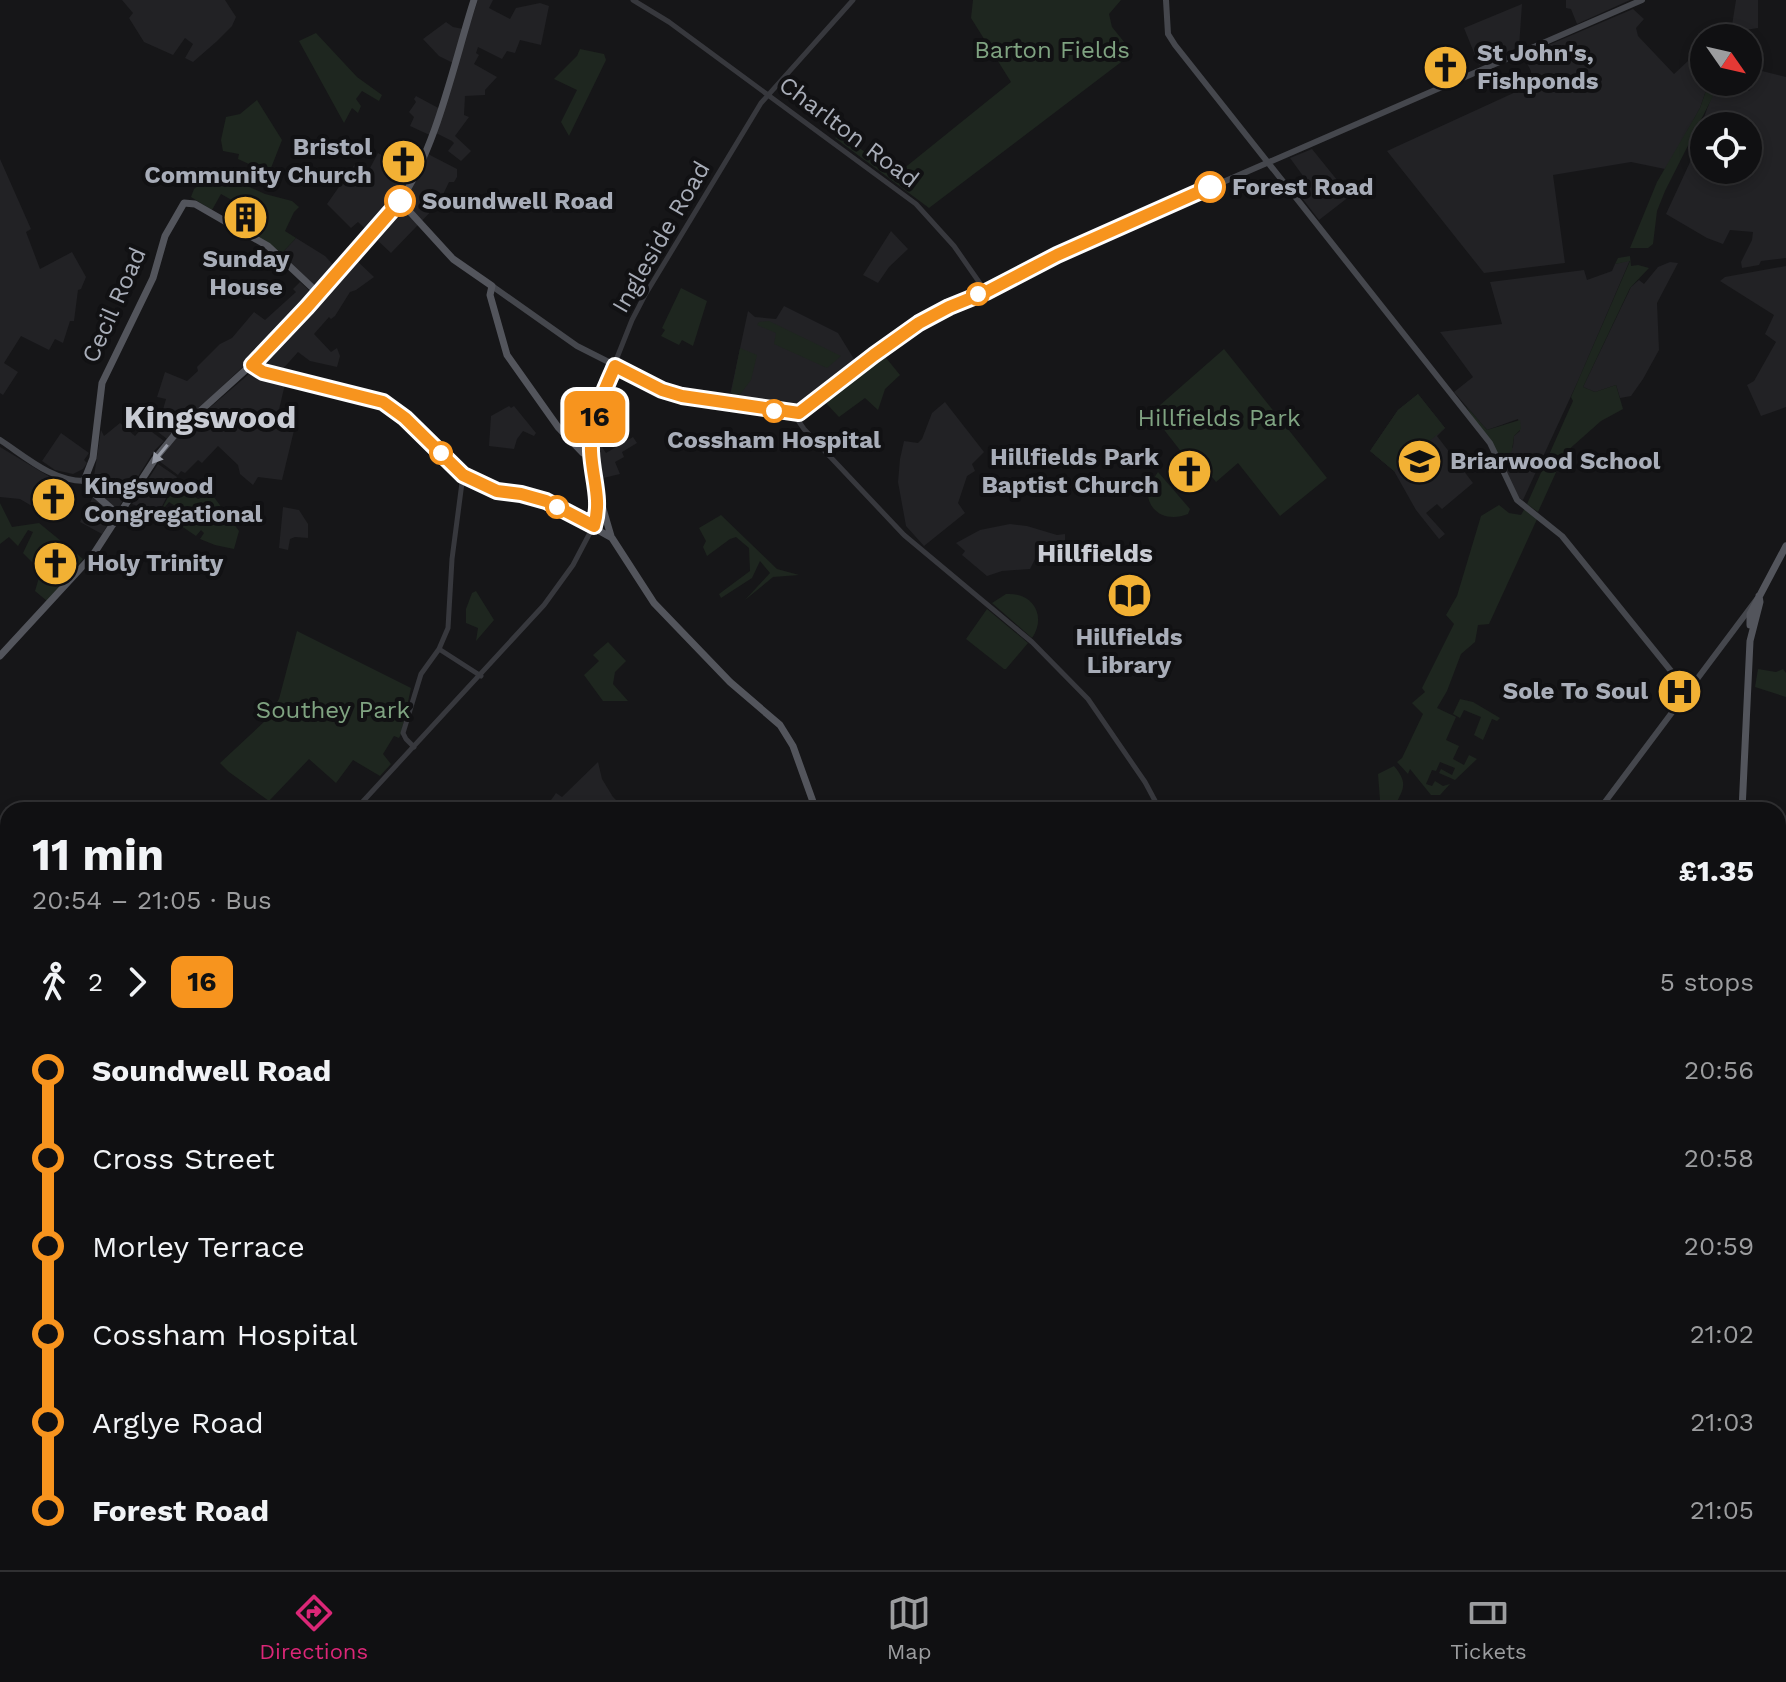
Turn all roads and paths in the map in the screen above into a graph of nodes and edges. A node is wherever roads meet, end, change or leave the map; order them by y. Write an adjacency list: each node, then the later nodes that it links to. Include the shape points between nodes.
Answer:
1 (474, 0): 8 (main road, via 430,138)
2 (633, 0): 6 (street, Charlton Road)
3 (853, 0): 6 (street, Ingleside Road)
4 (1166, 0): 7 (main road, via 1168,34)
5 (1642, 0): 7 (main road)
6 (768, 94): 10 (street, Charlton Road, via 916,204); 13 (street, Ingleside Road, via 645,295)
7 (1268, 162): 10 (main road, via 1071,248); 32 (main road, via 1490,443 1520,503 1562,536)
8 (400, 201): 9 (main road, via 453,259); 11 (main road)
9 (492, 286): 13 (main road); 16 (main road, via 507,355 558,427 582,452)
10 (986, 292): 14 (main road, via 919,323 804,411)
11 (319, 294): 12 (main road); 18 (main road, Cecil Road, via 268,246 186,202 164,239 153,278 102,383 93,458)
12 (252, 365): 17 (main road, via 387,404); 20 (main road, one-way to 20, via 177,432)
13 (615, 366): 14 (main road, via 682,396); 16 (street, Ingleside Road, via 597,408)
14 (793, 413): 36 (street, via 904,535 1032,642 1088,699)
15 (0, 440): 18 (main road, via 55,475)
16 (591, 452): 19 (main road)
17 (463, 475): 22 (main road, via 497,491 546,501); 29 (street, via 449,618)
18 (84, 481): 21 (main road)
19 (598, 492): 22 (main road); 24 (main road)
20 (124, 510): 21 (main road); 23 (main road)
21 (114, 511): 23 (main road)
22 (594, 526): 24 (main road); 31 (street, via 560,585)
23 (112, 527): 30 (main road, via 76,576)
24 (612, 538): 35 (main road, via 654,603 780,725)
25 (1786, 546): 26 (main road)
26 (1758, 597): 27 (main road); 28 (main road)
27 (1753, 613): 28 (main road); 38 (main road)
28 (1741, 620): 32 (main road)
29 (439, 649): 31 (street); 33 (street, via 421,674 406,719 404,737)
30 (0, 656)
31 (481, 676): 33 (street)
32 (1688, 692): 37 (main road)
33 (414, 747): 34 (street)
34 (362, 802)
35 (813, 802)
36 (1156, 802)
37 (1605, 802)
38 (1742, 802)

